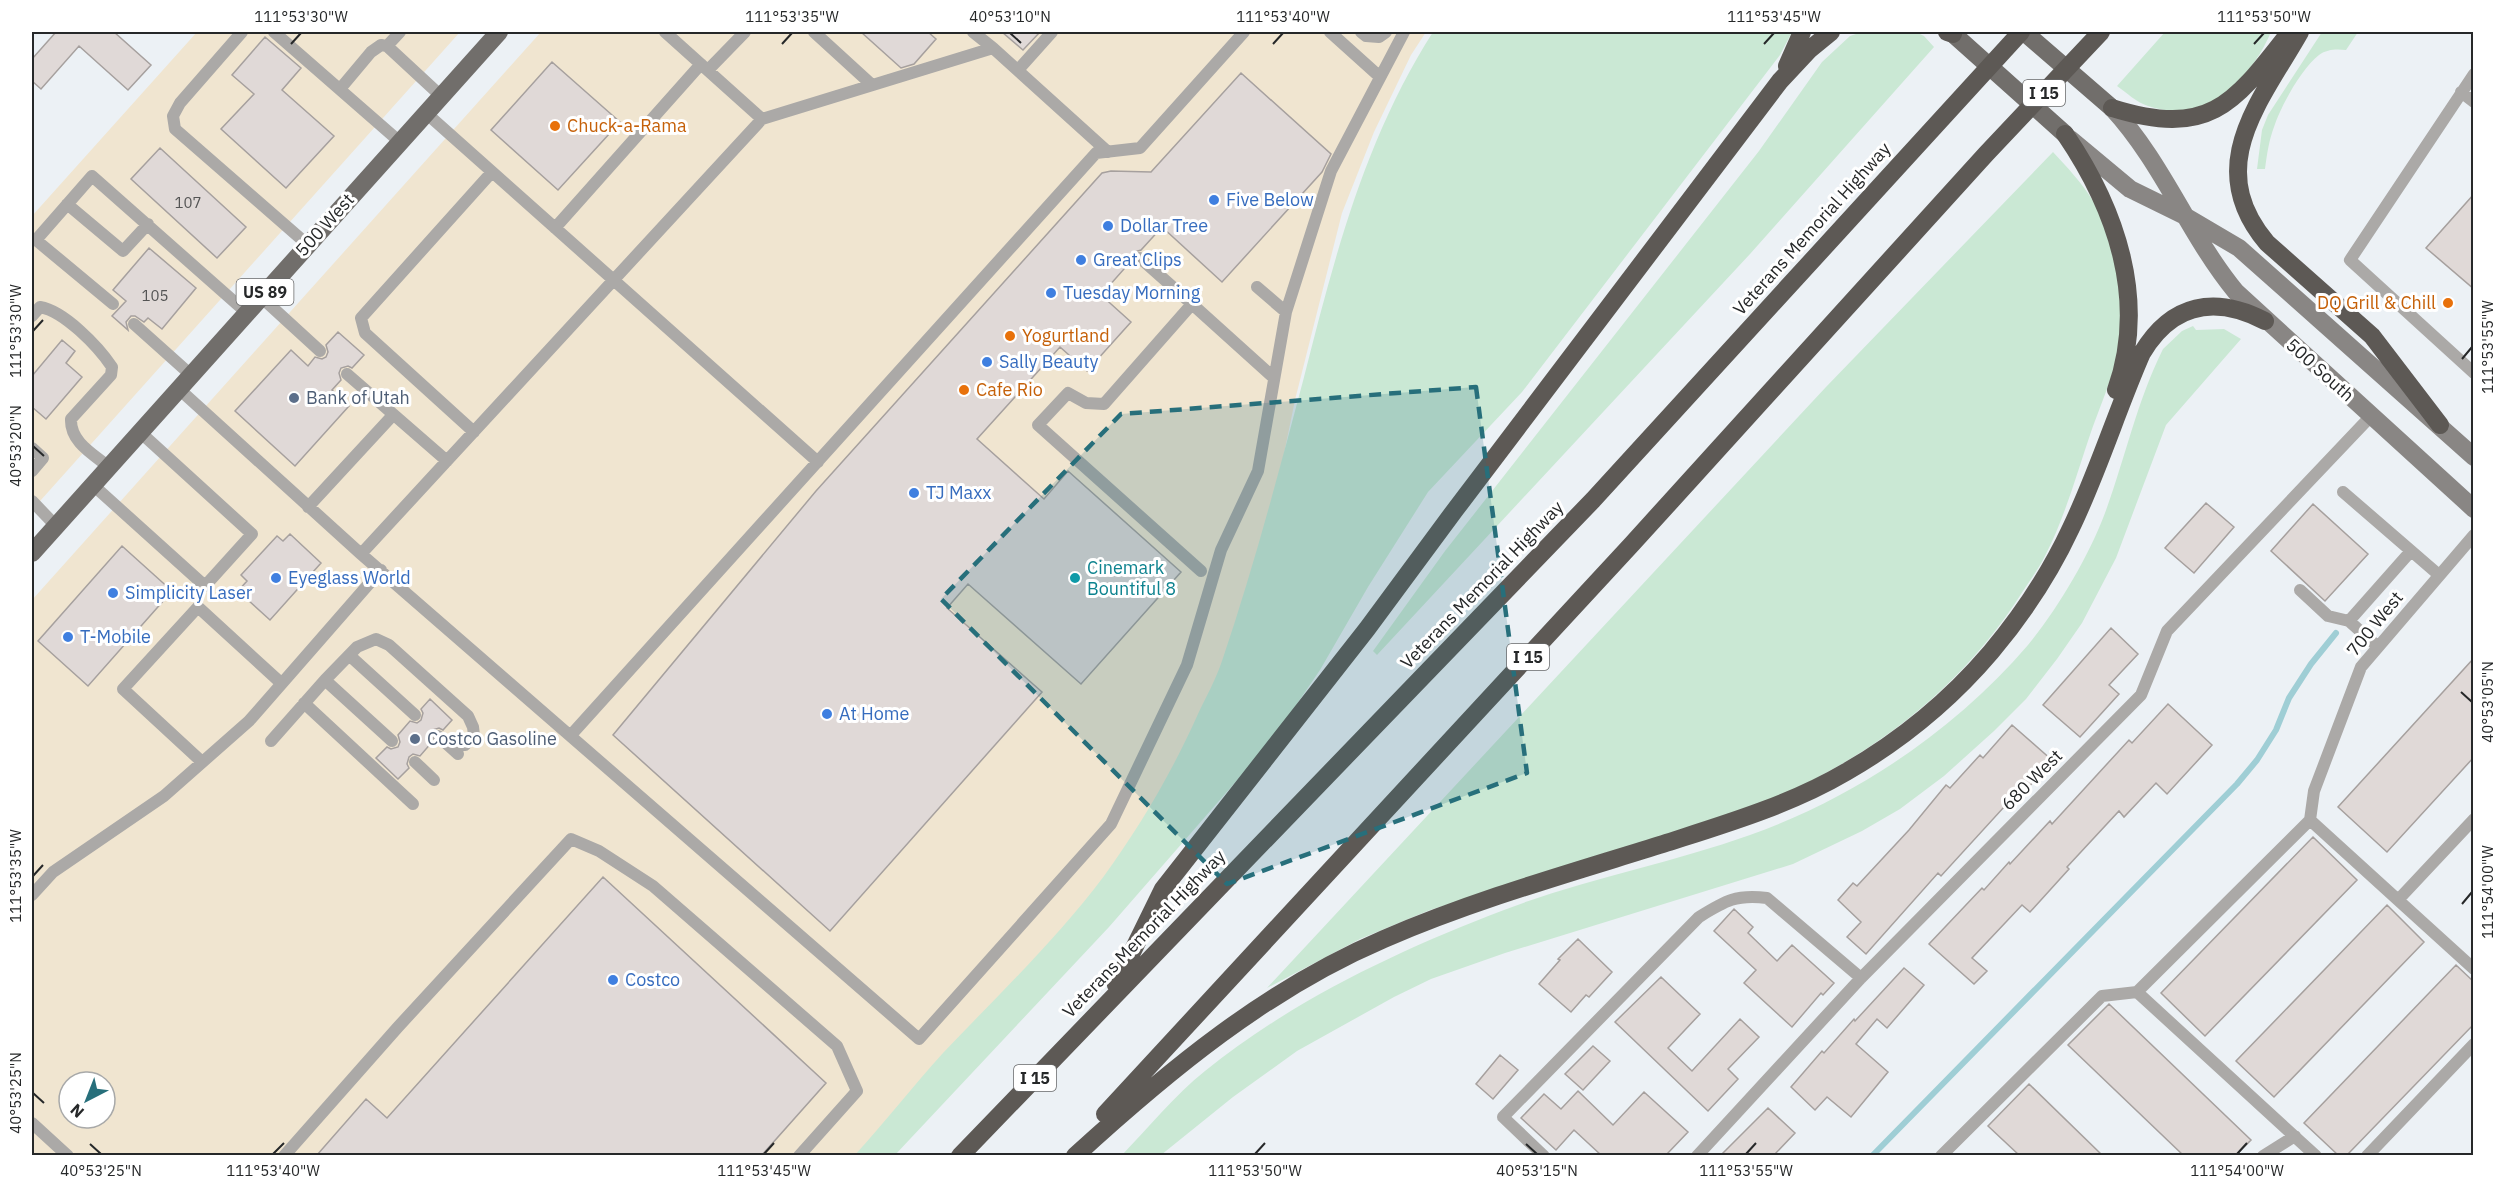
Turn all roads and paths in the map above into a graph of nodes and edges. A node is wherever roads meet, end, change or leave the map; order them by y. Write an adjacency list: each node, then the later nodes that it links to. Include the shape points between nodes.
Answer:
1 (242, 32): 45 (lane, via 180,103 173,116 176,129)
2 (274, 32): 30 (lane)
3 (400, 32): 22 (lane)
4 (499, 32): 32 (main road, 500 West / US 89)
5 (665, 32): 24 (lane)
6 (745, 32): 24 (lane)
7 (814, 32): 29 (lane)
8 (973, 32): 23 (lane)
9 (1052, 32): 25 (lane)
10 (1244, 32): 39 (lane, via 1140,148)
11 (1330, 32): 27 (lane)
12 (1361, 32): 13 (lane, via 1379,37)
13 (1386, 32)
14 (1404, 32): 27 (lane)
15 (1802, 32): 28 (highway)
16 (1831, 32): 28 (highway)
17 (1950, 32): 37 (main road, 500 South)
18 (2022, 32): 34 (main road, 500 South); 111 (highway, Veterans Memorial Highway / I 15, via 1593,500)
19 (2101, 32): 119 (highway, I 15)
20 (2290, 32): 34 (highway, via 2246,86 2204,116 2163,120)
21 (2300, 32): 65 (highway, via 2244,131 2239,163 2244,206 2273,249 2372,336)
22 (387, 46): 30 (lane, via 381,45 371,52); 32 (lane)
23 (993, 48): 25 (lane); 29 (lane)
24 (705, 67): 36 (lane); 44 (lane)
25 (1018, 70): 39 (lane)
26 (2474, 74): 31 (lane)
27 (1380, 77): 52 (lane, via 1330,171)
28 (1780, 81): 111 (highway, via 1367,629 1162,889)
29 (872, 85): 36 (lane)
30 (340, 89): 38 (lane)
31 (2462, 92): 33 (lane); 58 (lane, via 2350,260)
32 (441, 96): 35 (main road, 500 West / US 89)
33 (2474, 102)
34 (2112, 108): 42 (main road, 500 South, via 2147,151)
35 (426, 112): 38 (main road, 500 West / US 89); 40 (lane)
36 (762, 119): 47 (lane)
37 (2065, 134): 42 (main road, 500 South, via 2130,189); 69 (highway, via 2107,207 2127,282 2126,344)
38 (400, 142): 45 (main road, 500 West / US 89)
39 (1108, 152): 72 (lane, via 1095,153)
40 (492, 172): 44 (lane); 67 (lane, via 361,318 365,333)
41 (67, 204): 43 (lane, via 123,251); 43 (lane, via 92,176); 50 (lane, via 36,240)
42 (2183, 215): 55 (main road, 500 South, via 2224,278); 65 (main road, 500 South, via 2239,248)
43 (148, 224): 53 (lane)
44 (555, 228): 47 (lane)
45 (308, 245): 49 (main road, 500 West / US 89)
46 (1140, 258): 51 (lane)
47 (614, 281): 67 (lane); 72 (lane)
48 (1257, 286): 52 (lane)
49 (261, 297): 53 (main road, 500 West / US 89); 57 (lane)
50 (113, 304)
51 (1192, 304): 61 (lane); 86 (lane, via 1104,404 1086,403 1068,393 1038,424)
52 (1286, 312): 61 (lane)
53 (247, 313): 60 (main road, 500 West / US 89)
54 (32, 316): 73 (lane, via 40,307 52,309 100,350 112,367 111,375 71,419 71,429 79,442)
55 (2265, 321): 64 (main road, 500 South); 69 (highway, via 2237,309 2208,306 2185,312 2166,323 2142,352)
56 (134, 324): 60 (lane)
57 (320, 351)
58 (2473, 372)
59 (347, 374): 63 (lane)
60 (191, 375): 62 (main road, 500 West / US 89)
61 (1274, 378): 96 (lane, via 1258,471 1221,550 1187,664 1111,824 920,1039)
62 (179, 390): 66 (main road, 500 West / US 89); 78 (lane)
63 (393, 415): 71 (lane); 78 (lane)
64 (2371, 416): 79 (main road, 500 South); 109 (lane, 680 West, via 2167,631 2141,694)
65 (2440, 425): 70 (main road, 500 South)
66 (140, 432): 73 (main road, 500 West / US 89); 75 (lane, via 252,534 205,586)
67 (474, 432): 71 (lane)
68 (32, 448): 74 (lane, via 43,458)
69 (2101, 453): 120 (highway, via 2061,549 2014,623 1949,696 1889,744 1844,774 1769,808 1463,908 1382,940 1304,980 1223,1032 1140,1097)
70 (2474, 457)
71 (447, 461): 84 (lane)
72 (818, 462): 96 (lane)
73 (109, 467): 75 (main road, 500 West / US 89)
74 (32, 471)
75 (93, 485): 80 (main road, 500 West / US 89)
76 (2343, 492): 82 (lane)
77 (32, 501): 80 (lane)
78 (308, 507): 84 (lane)
79 (2474, 509)
80 (56, 525): 83 (main road, 500 West / US 89)
81 (2474, 535): 87 (lane, 700 West)
82 (2411, 551): 87 (lane); 89 (lane)
83 (32, 553)
84 (361, 554): 85 (lane)
85 (381, 570): 93 (lane); 96 (lane)
86 (1202, 571)
87 (2439, 575): 90 (lane, 700 West)
88 (2300, 590): 89 (lane, via 2328,616)
89 (2349, 621): 90 (lane)
90 (2378, 647): 105 (lane, 700 West, via 2361,667 2314,791)
91 (349, 655): 92 (lane); 95 (lane); 97 (lane, via 357,646 376,639 388,645 468,716 473,727 474,735 462,750)
92 (325, 680): 94 (lane); 99 (lane)
93 (281, 683): 100 (lane, via 249,721); 100 (lane, via 198,607 123,689)
94 (304, 703): 98 (lane); 103 (lane)
95 (415, 715)
96 (571, 735)
97 (438, 736)
98 (271, 741)
99 (392, 741)
100 (202, 762): 106 (lane, via 164,796 53,872)
101 (415, 762): 102 (lane)
102 (435, 780)
103 (413, 804)
104 (2474, 819): 107 (lane)
105 (2310, 820): 107 (lane); 110 (lane)
106 (32, 895)
107 (2398, 900): 108 (lane)
108 (2474, 969)
109 (1861, 978): 121 (lane, via 1767,898 1747,896 1724,902 1700,916 1503,1117); 122 (lane, 680 West)
110 (2137, 992): 114 (lane); 123 (lane, via 2102,996)
111 (1109, 1000): 118 (highway, Veterans Memorial Highway / I 15)
112 (2474, 1044): 126 (lane)
113 (32, 1123): 115 (lane)
114 (2295, 1136): 124 (lane); 125 (lane)
115 (68, 1155)
116 (284, 1155): 117 (lane, via 571,839 599,851 652,886 837,1046 857,1091)
117 (799, 1155)
118 (960, 1155)
119 (1066, 1155)
120 (1076, 1155)
121 (1544, 1155)
122 (1697, 1155)
123 (1941, 1155)
124 (2263, 1155)
125 (2316, 1155)
126 (2367, 1155)

